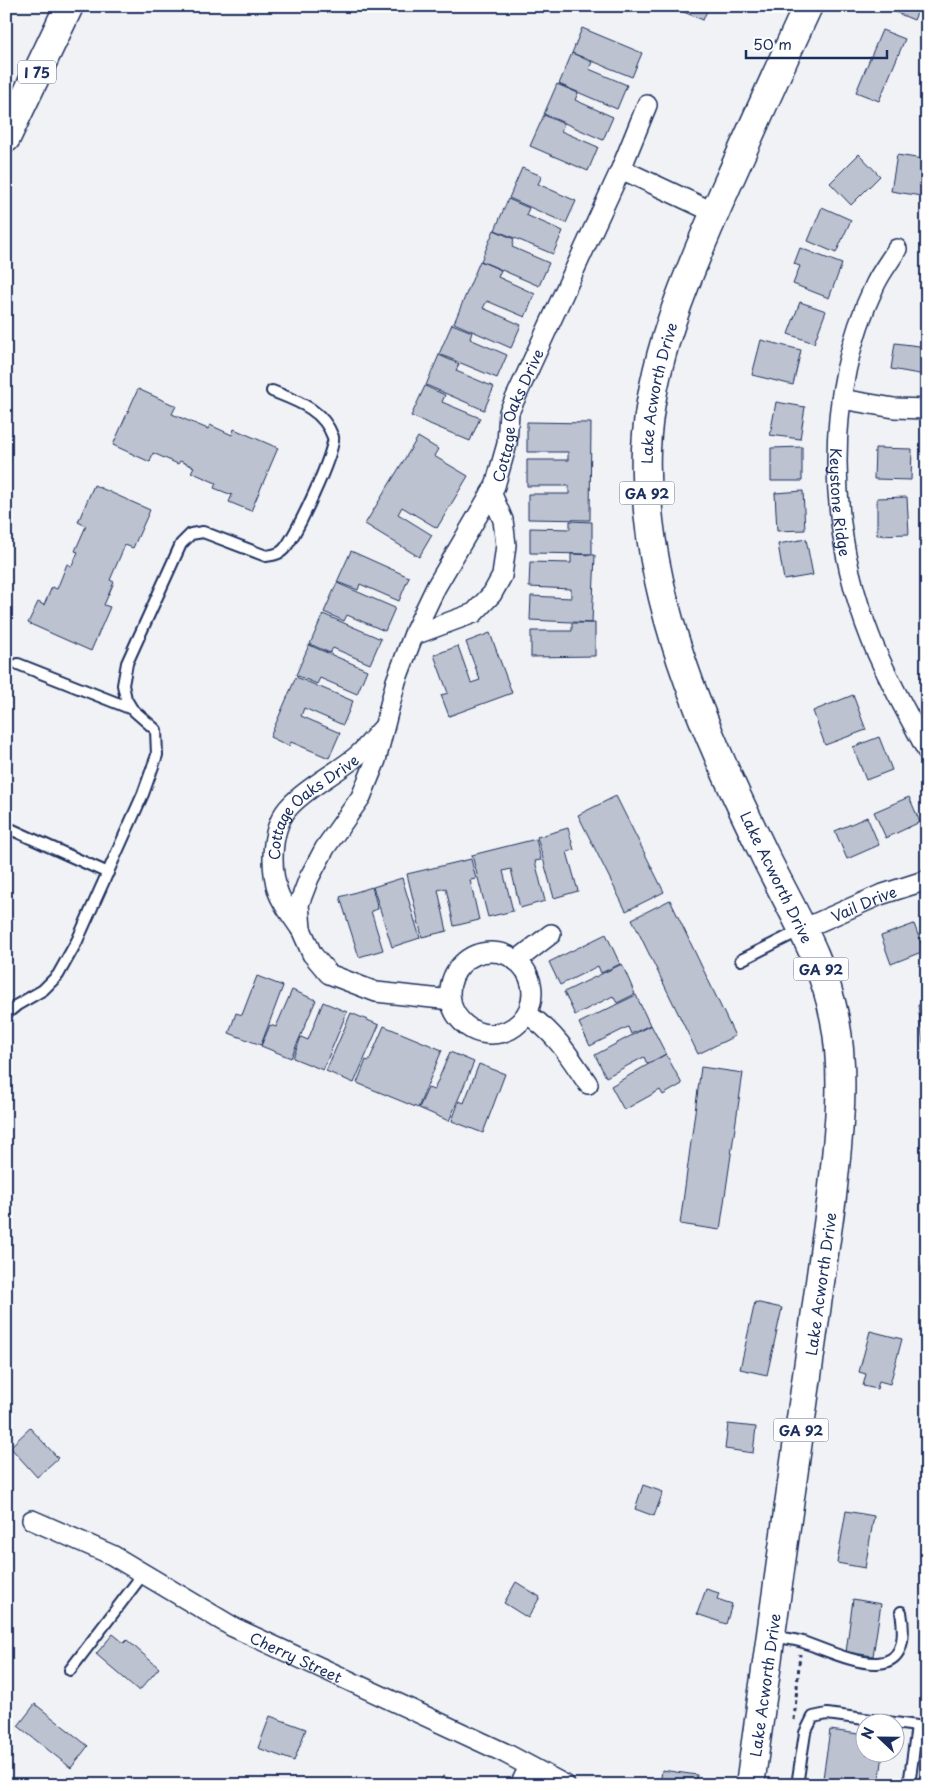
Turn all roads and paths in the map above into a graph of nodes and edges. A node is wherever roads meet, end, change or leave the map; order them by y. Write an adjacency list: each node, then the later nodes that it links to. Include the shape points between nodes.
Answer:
1 (68, 6): 4 (main road, I 75)
2 (808, 6): 6 (main road, Lake Acworth Drive / GA 92)
3 (647, 105): 5 (street, Cottage Oaks Drive)
4 (6, 138)
5 (621, 169): 6 (street); 11 (street, Cottage Oaks Drive, via 509,412 503,462)
6 (715, 213): 21 (main road, Lake Acworth Drive / GA 92, via 679,298 656,377 646,448 651,532 669,617 691,686 725,773)
7 (897, 249): 9 (street, Keystone Ridge, via 876,283 860,321)
8 (272, 391): 14 (lane, via 301,402 324,417 334,439 331,456 291,541 276,555 266,556 203,532 191,534 181,544 127,663 123,685)
9 (841, 399): 10 (street, via 894,408); 16 (street, Keystone Ridge, via 837,462 847,558 871,640)
10 (927, 409)
11 (491, 492): 12 (street, Cottage Oaks Drive, via 436,586); 12 (street, via 503,520 506,561 502,576 492,594 474,614)
12 (414, 635): 15 (street, Cottage Oaks Drive, via 396,681)
13 (18, 664): 14 (lane)
14 (132, 708): 18 (lane, via 156,730 157,755)
15 (386, 725): 20 (street, Cottage Oaks Drive, via 361,797 325,848 309,878 300,904); 20 (street, Cottage Oaks Drive, via 358,755 289,806 277,831 273,851 278,894)
16 (927, 751)
17 (6, 827): 18 (lane)
18 (108, 873): 26 (lane, via 58,975 43,990)
19 (927, 880): 21 (street, Vail Drive, via 880,895)
20 (301, 929): 25 (street, Cottage Oaks Drive, via 312,954 329,974 376,992)
21 (803, 929): 23 (lane); 32 (main road, Lake Acworth Drive / GA 92, via 818,961 835,1021 840,1074 839,1125 812,1350)
22 (551, 934): 24 (street)
23 (741, 960)
24 (516, 961): 25 (street, via 501,953 475,955 454,975); 27 (street, via 528,974 532,990)
25 (451, 1000): 27 (street, via 454,1011 465,1025 494,1035 508,1031)
26 (6, 1014)
27 (527, 1014): 28 (street, via 542,1024 562,1046)
28 (588, 1084)
29 (32, 1520): 30 (street, Cherry Street, via 112,1555)
30 (144, 1574): 34 (lane); 37 (street, Cherry Street, via 234,1627)
31 (901, 1612): 33 (lane, via 904,1629 902,1647 894,1658 881,1663 847,1659)
32 (771, 1636): 33 (lane); 40 (main road, Lake Acworth Drive / GA 92)
33 (802, 1642): 36 (path)
34 (70, 1670)
35 (922, 1727): 41 (lane, via 827,1714 813,1717 805,1733); 42 (lane)
36 (792, 1728)
37 (530, 1767): 38 (street); 39 (street, Cherry Street)
38 (520, 1785)
39 (565, 1785)
40 (750, 1785)
41 (797, 1785)
42 (909, 1785)

